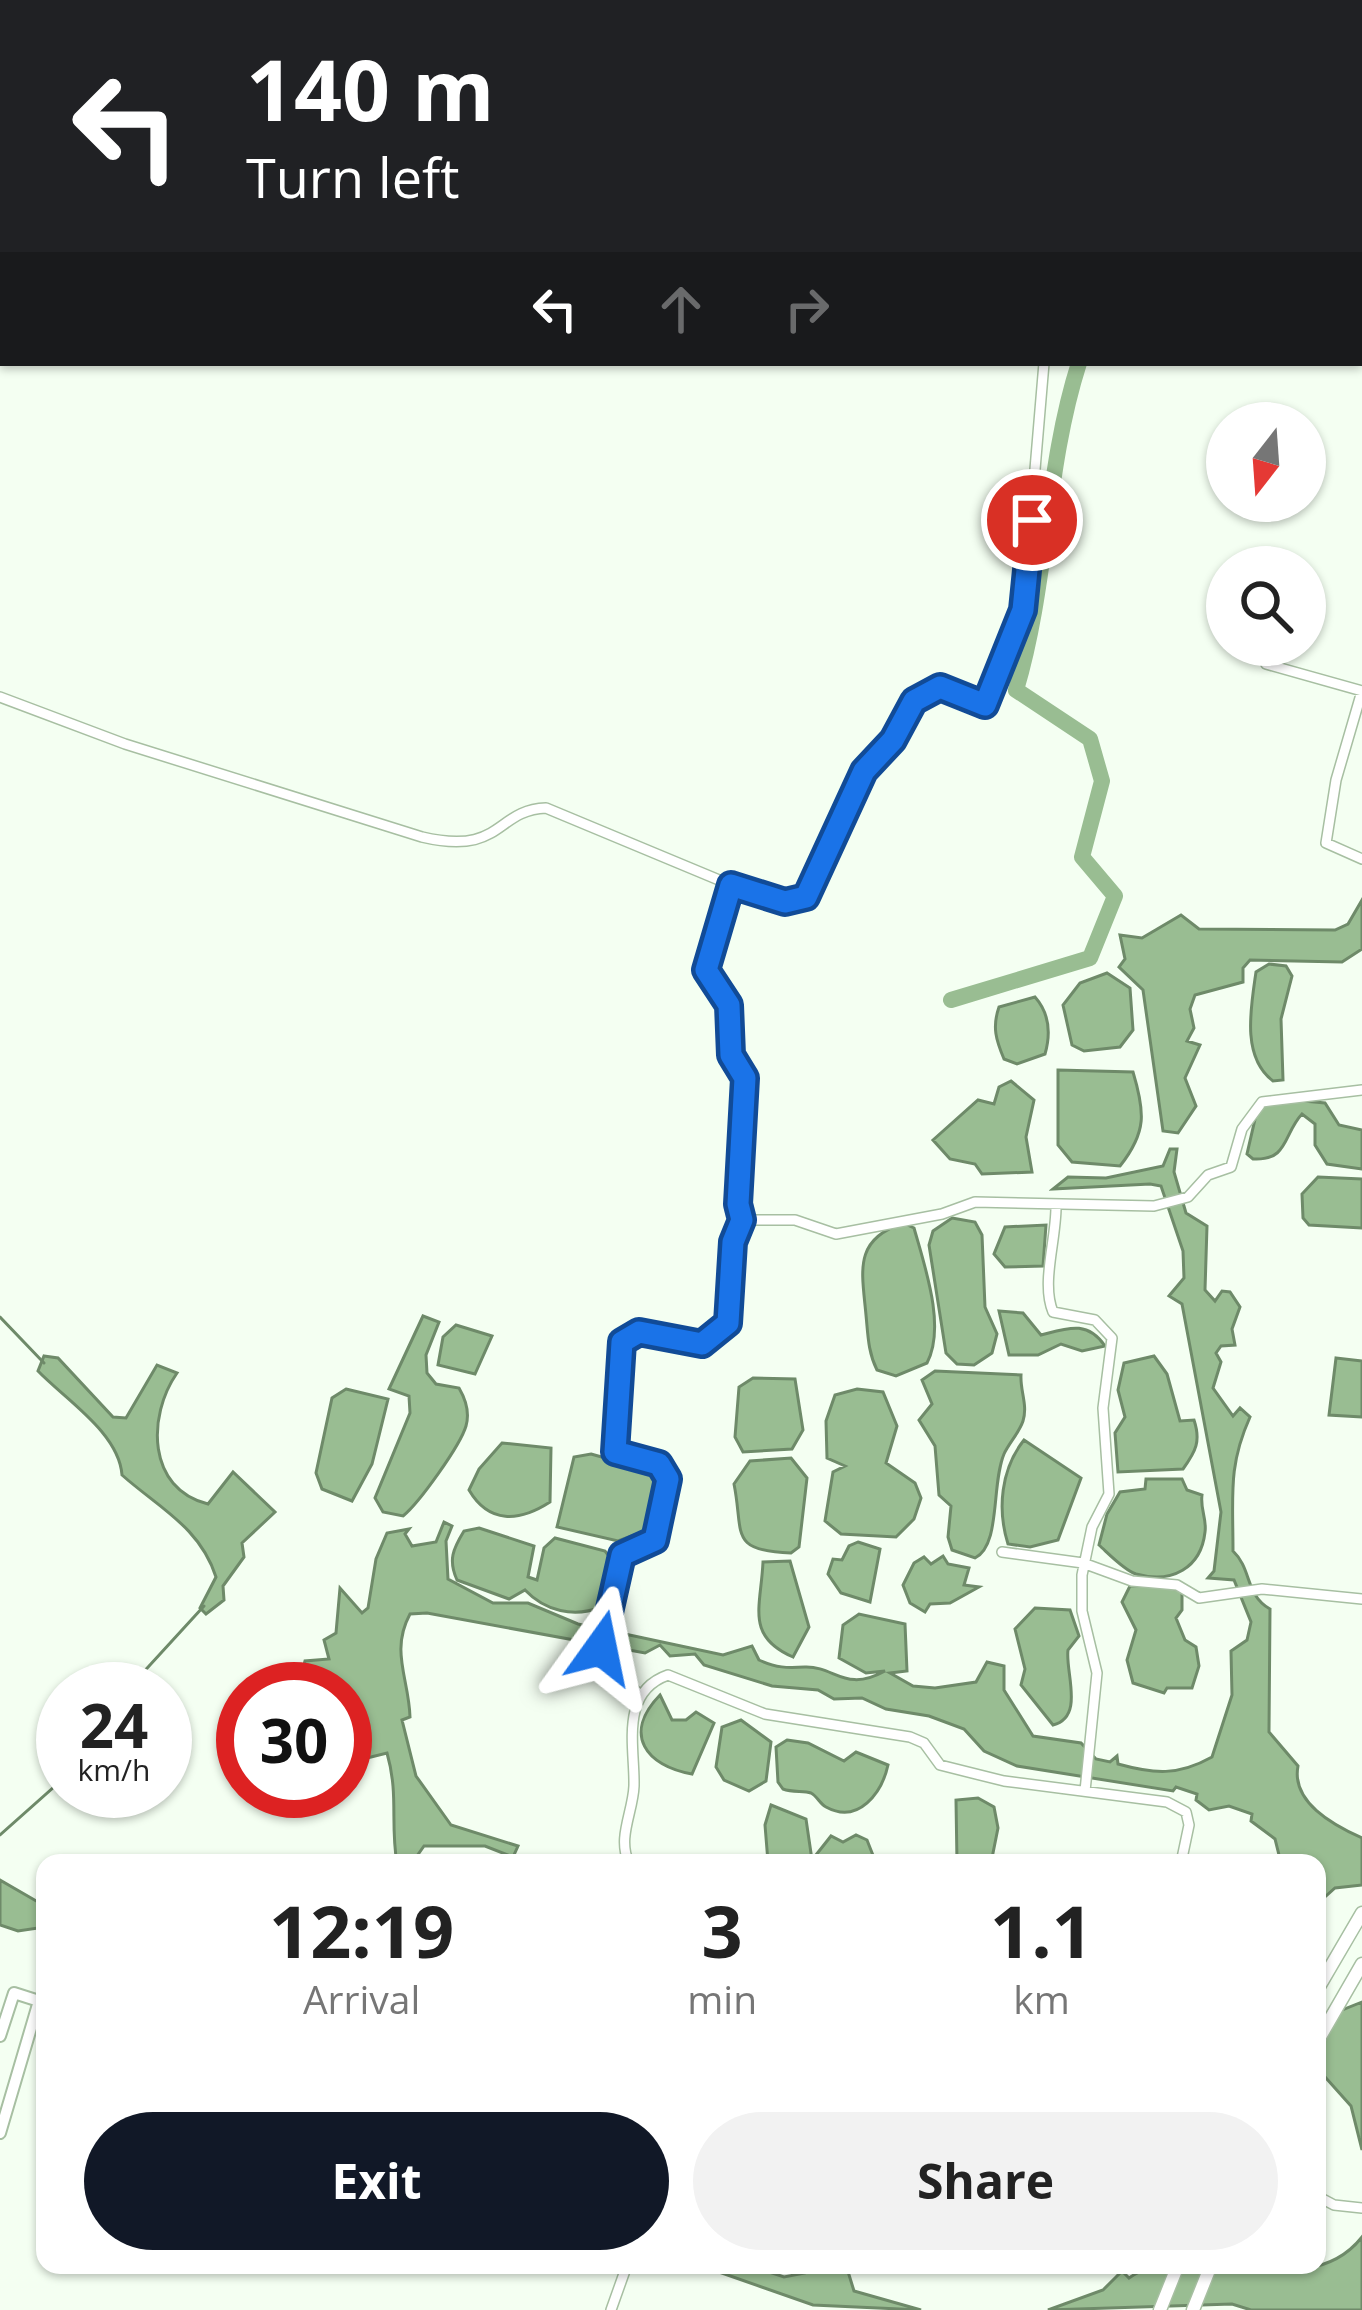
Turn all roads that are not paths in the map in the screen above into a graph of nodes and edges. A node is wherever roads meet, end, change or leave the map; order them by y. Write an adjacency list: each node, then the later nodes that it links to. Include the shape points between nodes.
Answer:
1 (1044, 366): 5 (street, via 1023,610 985,705 940,687 914,701 857,783 806,897 785,902)
2 (1273, 666): 4 (street, via 1362,691 1327,843)
3 (0, 698): 5 (street, via 422,837 488,838 532,808 546,808)
4 (1362, 860)
5 (731, 885): 8 (street, via 706,970 729,1005 731,1055 745,1078)
6 (1362, 1090): 7 (street, via 1262,1102 1242,1129 1231,1167 1208,1175 1188,1197 1154,1207)
7 (1056, 1207): 8 (street, via 975,1202 836,1234 795,1220); 10 (street, via 1046,1280 1053,1312 1095,1320 1112,1338 1103,1408 1108,1494)
8 (742, 1220): 12 (street, via 722,1331 702,1344 639,1332 622,1342 615,1452 659,1464 668,1479 655,1540 622,1555 601,1648 606,1668)
9 (1002, 1552): 10 (street)
10 (1083, 1563): 11 (street, via 1132,1581 1177,1585 1199,1598 1262,1589); 13 (street, via 1082,1611 1097,1673)
11 (1362, 1599)
12 (641, 1695): 13 (street, via 668,1675 765,1714 910,1737 940,1765); 14 (street, via 630,1749)
13 (1085, 1791): 15 (street, via 1186,1812)
14 (628, 1854)
15 (1182, 1854)
16 (1362, 1913): 18 (main road)
17 (1362, 1964): 21 (main road)
18 (1326, 1975)
19 (36, 2000): 22 (street, via 14,1993)
20 (36, 2011): 23 (street)
21 (1326, 2026)
22 (0, 2036)
23 (0, 2133)
24 (1326, 2199): 25 (street)
25 (1359, 2208)
26 (623, 2274): 29 (street)
27 (1174, 2274): 30 (main road)
28 (1207, 2274): 31 (main road)
29 (611, 2310)
30 (1160, 2310)
31 (1192, 2310)

